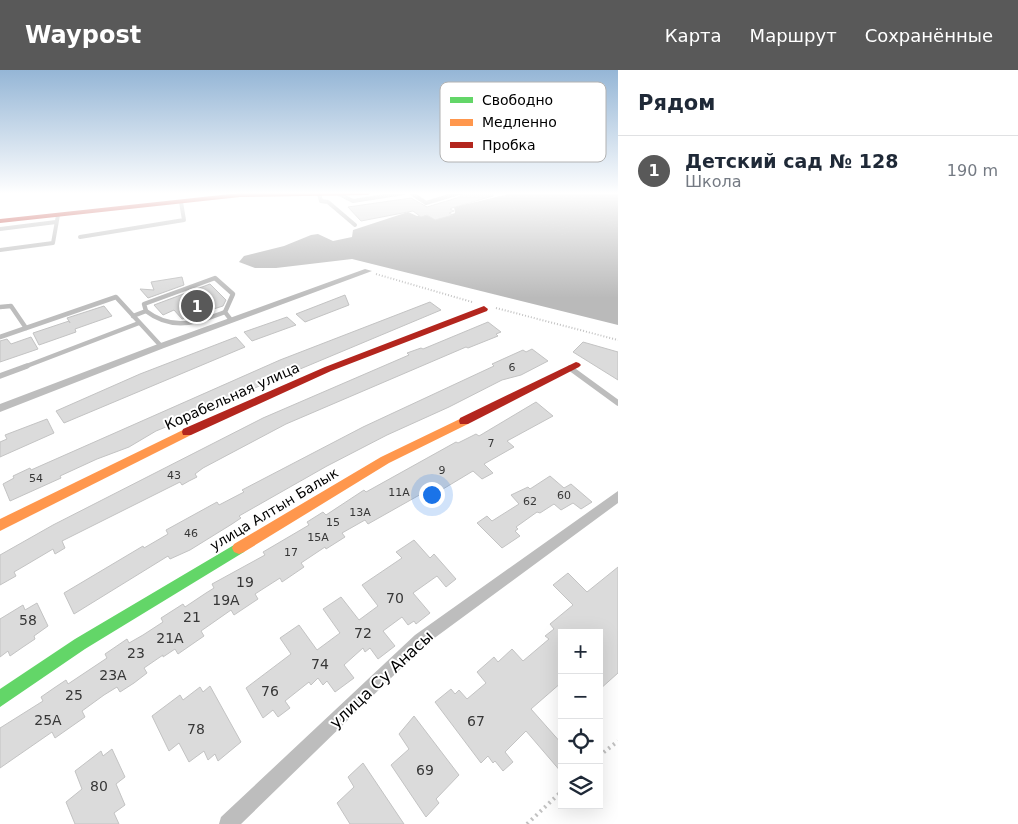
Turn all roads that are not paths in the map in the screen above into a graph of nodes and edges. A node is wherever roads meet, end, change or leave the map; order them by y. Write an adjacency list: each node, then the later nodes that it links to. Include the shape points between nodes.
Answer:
1 (55, 228): 4 (lane, via 52,243)
2 (134, 228): 3 (lane)
3 (80, 237)
4 (0, 250)
5 (368, 271): 10 (street)
6 (0, 307): 12 (lane, via 11,306)
7 (484, 309): 20 (street, Корабельная улица, via 319,373 170,440)
8 (146, 311): 9 (lane); 10 (lane, via 157,322 192,325); 10 (lane, via 144,304 214,278 234,294)
9 (133, 316): 11 (lane); 12 (lane, via 116,297)
10 (228, 316): 14 (street)
11 (139, 323): 14 (lane); 16 (lane)
12 (26, 328): 13 (lane)
13 (0, 337)
14 (161, 346): 18 (street)
15 (573, 367): 17 (lane); 21 (street, улица Алтын Балык, via 385,460 80,644)
16 (0, 376)
17 (618, 404)
18 (1, 406)
19 (618, 496): 22 (street, улица Су Анасы, via 420,640)
20 (0, 525)
21 (0, 699)
22 (228, 824)

